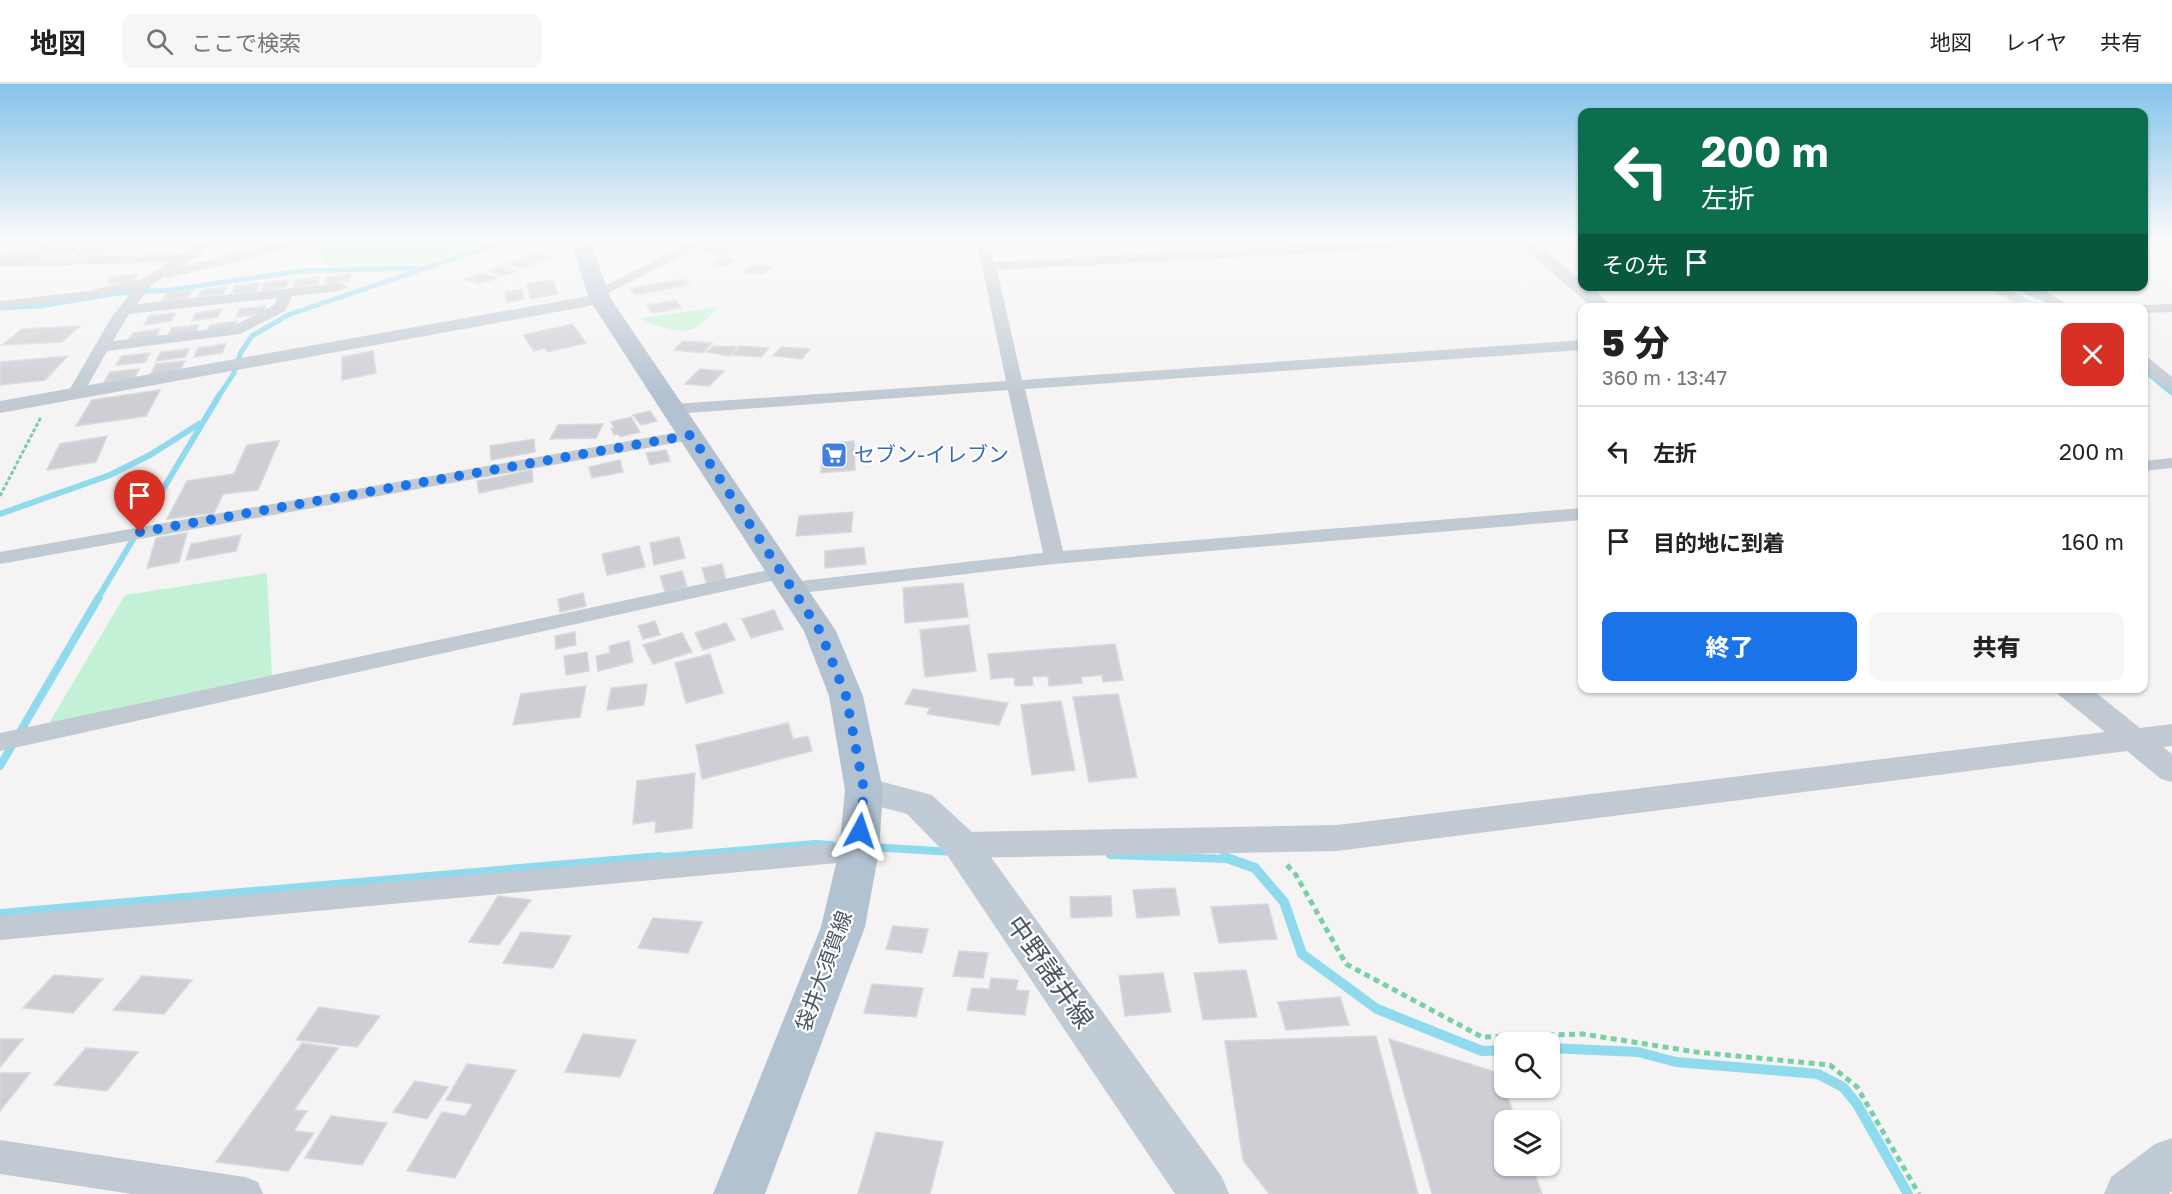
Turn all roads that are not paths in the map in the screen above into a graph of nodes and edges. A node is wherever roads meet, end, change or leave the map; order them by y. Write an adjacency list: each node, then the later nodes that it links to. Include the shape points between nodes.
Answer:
1 (109, 290): 13 (street)
2 (141, 290): 16 (street)
3 (315, 290): 9 (street)
4 (596, 290): 10 (main road, 袋井大須賀線)
5 (611, 290): 10 (street)
6 (994, 290): 20 (street)
7 (1584, 291): 11 (street)
8 (2034, 291): 12 (street)
9 (286, 293): 16 (street); 18 (street, via 280,308 235,331)
10 (599, 296): 22 (street); 24 (main road, 袋井大須賀線)
11 (1599, 303)
12 (2057, 303)
13 (0, 305)
14 (2172, 308): 15 (street)
15 (2148, 309)
16 (124, 310): 18 (street)
17 (1578, 345): 20 (street)
18 (101, 347): 22 (street)
19 (2148, 365): 21 (street)
20 (1015, 385): 24 (street); 29 (street)
21 (2172, 385)
22 (75, 394): 23 (street)
23 (0, 407)
24 (682, 422): 28 (street); 30 (main road, 袋井大須賀線)
25 (2172, 464): 26 (street)
26 (2148, 466)
27 (1578, 514): 29 (street)
28 (0, 558)
29 (1054, 558): 30 (street)
30 (787, 580): 34 (street); 36 (main road, 袋井大須賀線, via 820,631 846,696)
31 (2076, 693): 33 (street)
32 (2172, 735): 33 (street)
33 (2134, 741): 35 (street); 37 (street, via 1336,838)
34 (0, 742)
35 (2172, 771)
36 (864, 790): 37 (main road, 中野諸井線, via 919,804); 38 (main road, 袋井大須賀線)
37 (961, 845): 43 (main road, 中野諸井線)
38 (859, 851): 39 (street); 42 (main road, 袋井大須賀線, via 843,927)
39 (0, 928)
40 (0, 1157): 41 (street)
41 (245, 1194)
42 (740, 1194)
43 (1204, 1194)

